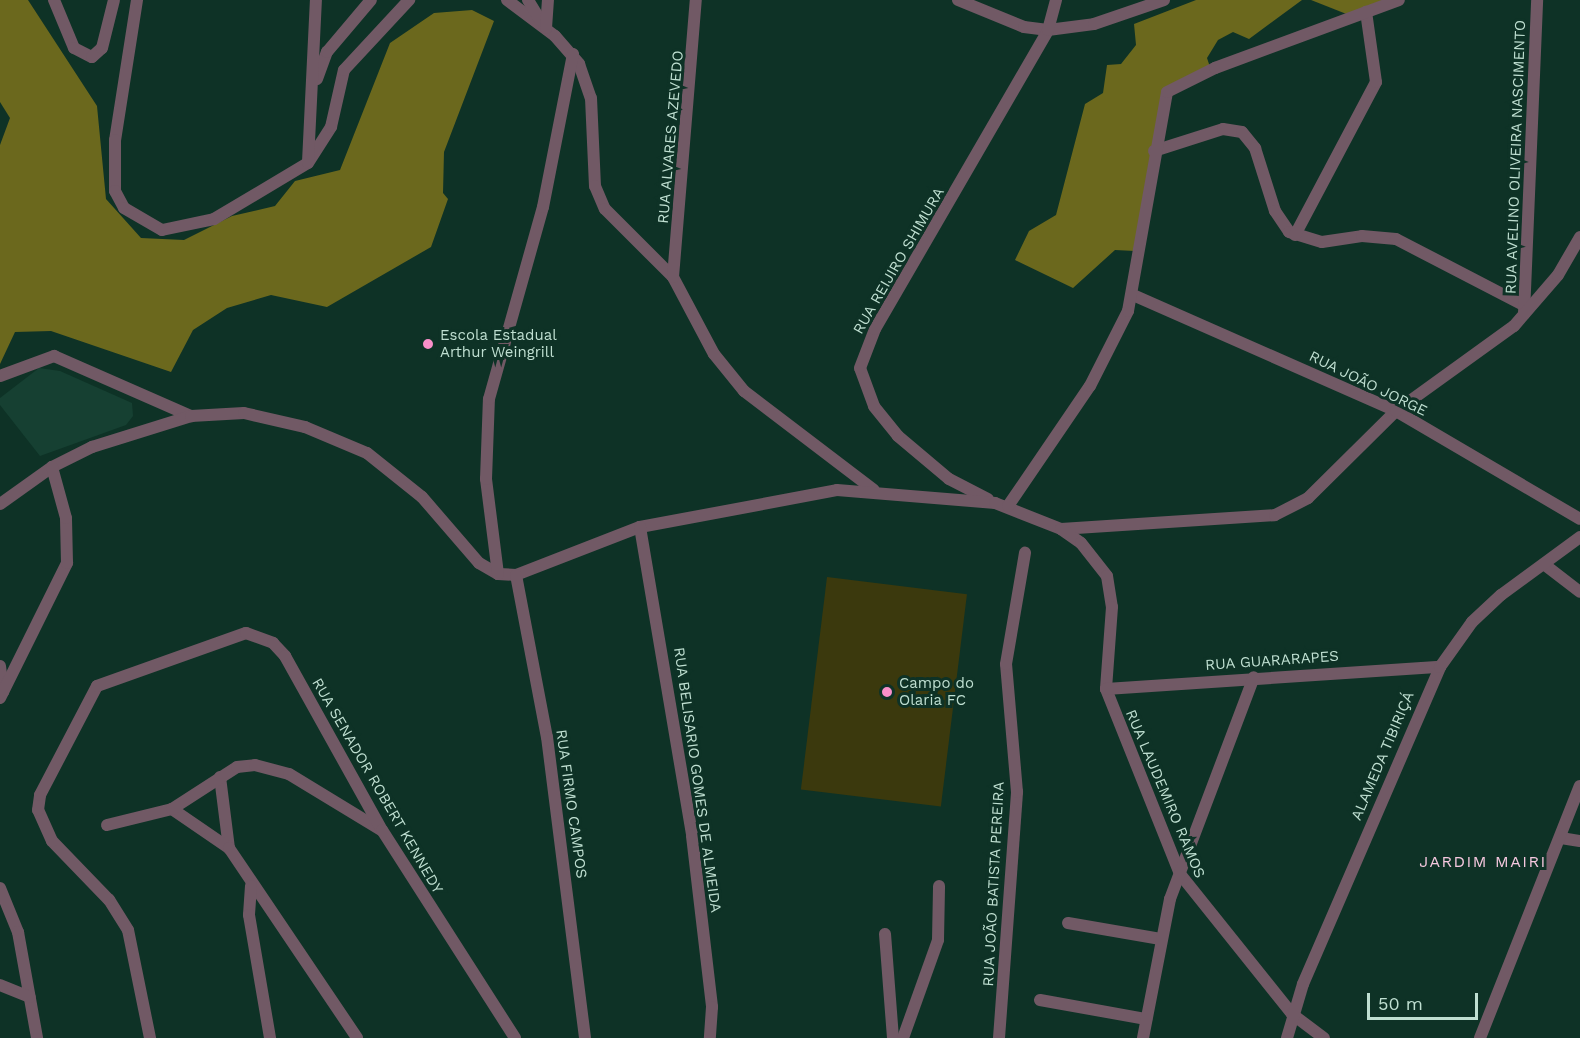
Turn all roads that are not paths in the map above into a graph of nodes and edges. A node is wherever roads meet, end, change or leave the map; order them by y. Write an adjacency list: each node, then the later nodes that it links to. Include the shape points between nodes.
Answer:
1 (54, 0): 2 (street, via 74,48 92,57 102,48)
2 (114, 0)
3 (137, 0): 22 (street, via 113,166 115,191 124,208 162,230 189,228 259,196)
4 (316, 0): 20 (street)
5 (371, 0): 20 (street, via 327,52)
6 (409, 0): 22 (street, via 344,70 331,127)
7 (507, 0): 17 (street)
8 (528, 0): 17 (street)
9 (548, 0): 17 (street)
10 (696, 0): 25 (street, RUA ALVARES AZEVEDO)
11 (958, 0): 18 (street, via 1024,27)
12 (1056, 0): 18 (street, RUA REIJIRO SHIMURA)
13 (1164, 0): 18 (street, via 1094,24)
14 (1398, 0): 16 (street)
15 (1537, 0): 27 (street, RUA AVELINO OLIVEIRA NASCIMENTO)
16 (1366, 12): 21 (street, via 1173,87 1161,108); 23 (street, via 1376,82)
17 (544, 27): 19 (street)
18 (1048, 30): 33 (street, RUA REIJIRO SHIMURA, via 875,329 860,368 874,406 898,436 949,479)
19 (573, 54): 25 (street, via 591,98 599,197); 42 (street, via 543,207 489,399 486,479)
20 (313, 89): 22 (street)
21 (1154, 151): 23 (street, via 1223,129 1242,132 1255,148 1275,212); 26 (street)
22 (308, 163)
23 (1295, 235): 27 (street, via 1322,242 1362,236 1396,239)
24 (1580, 237): 27 (street)
25 (673, 277): 32 (street, via 714,354 744,391)
26 (1133, 295): 29 (street, RUA JOÃO JORGE); 35 (street, via 1090,386)
27 (1525, 311): 29 (street)
28 (0, 376): 30 (street, via 54,356)
29 (1395, 411): 36 (street, RUA JOÃO JORGE); 38 (street, via 1308,498 1275,514)
30 (191, 416): 31 (street, via 101,444); 42 (street, via 244,413 275,418 367,453 405,482 479,563)
31 (52, 467): 34 (street); 49 (street, via 66,518 67,563)
32 (875, 490): 33 (street); 37 (street, via 811,493)
33 (995, 503): 35 (street)
34 (0, 504)
35 (1008, 506): 38 (street)
36 (1580, 519)
37 (640, 527): 43 (street); 76 (street, RUA BELISARIO GOMES DE ALMEIDA, via 692,836 712,1007)
38 (1061, 529): 48 (street, RUA LAUDEMIRO RAMOS, via 1081,543 1107,576 1112,607)
39 (1580, 537): 41 (street, ALAMEDA TIBIRIÇÁ)
40 (1025, 553): 79 (street, RUA JOÃO BATISTA PEREIRA, via 1006,664 1017,792)
41 (1545, 565): 44 (street); 46 (street, ALAMEDA TIBIRIÇÁ, via 1472,622)
42 (498, 574): 43 (street)
43 (516, 575): 75 (street, RUA FIRMO CAMPOS, via 547,737)
44 (1580, 592)
45 (0, 666): 49 (street)
46 (1440, 667): 47 (street, RUA GUARARAPES); 68 (street, ALAMEDA TIBIRIÇÁ)
47 (1254, 677): 48 (street, RUA GUARARAPES); 58 (street)
48 (1106, 688): 58 (street, RUA LAUDEMIRO RAMOS)
49 (1, 695)
50 (220, 777): 52 (street); 54 (street, via 237,767 275,767); 57 (street)
51 (1580, 786): 55 (street)
52 (172, 809): 53 (street); 57 (street)
53 (108, 825)
54 (382, 830): 71 (street, RUA SENADOR ROBERT KENNEDY, via 285,656 273,643 253,634 234,634 97,686 46,779 38,810 52,841 109,900 128,930); 74 (street, RUA SENADOR ROBERT KENNEDY)
55 (1561, 838): 56 (street); 83 (street)
56 (1580, 841)
57 (229, 848): 59 (street)
58 (1180, 874): 64 (street); 68 (street, RUA LAUDEMIRO RAMOS)
59 (251, 886): 72 (street, via 249,915); 73 (street, via 273,910)
60 (939, 886): 78 (street, via 938,940)
61 (0, 888): 66 (street, via 18,932)
62 (1068, 923): 64 (street)
63 (885, 934): 77 (street)
64 (1161, 939): 69 (street)
65 (0, 985): 66 (street)
66 (30, 997): 70 (street)
67 (1040, 1000): 69 (street)
68 (1292, 1014): 81 (street, ALAMEDA TIBIRIÇÁ); 82 (street, RUA LAUDEMIRO RAMOS)
69 (1146, 1019): 80 (street)
70 (37, 1038)
71 (150, 1038)
72 (270, 1038)
73 (357, 1038)
74 (515, 1038)
75 (585, 1038)
76 (710, 1038)
77 (893, 1038)
78 (903, 1038)
79 (999, 1038)
80 (1143, 1038)
81 (1287, 1038)
82 (1324, 1038)
83 (1480, 1038)

